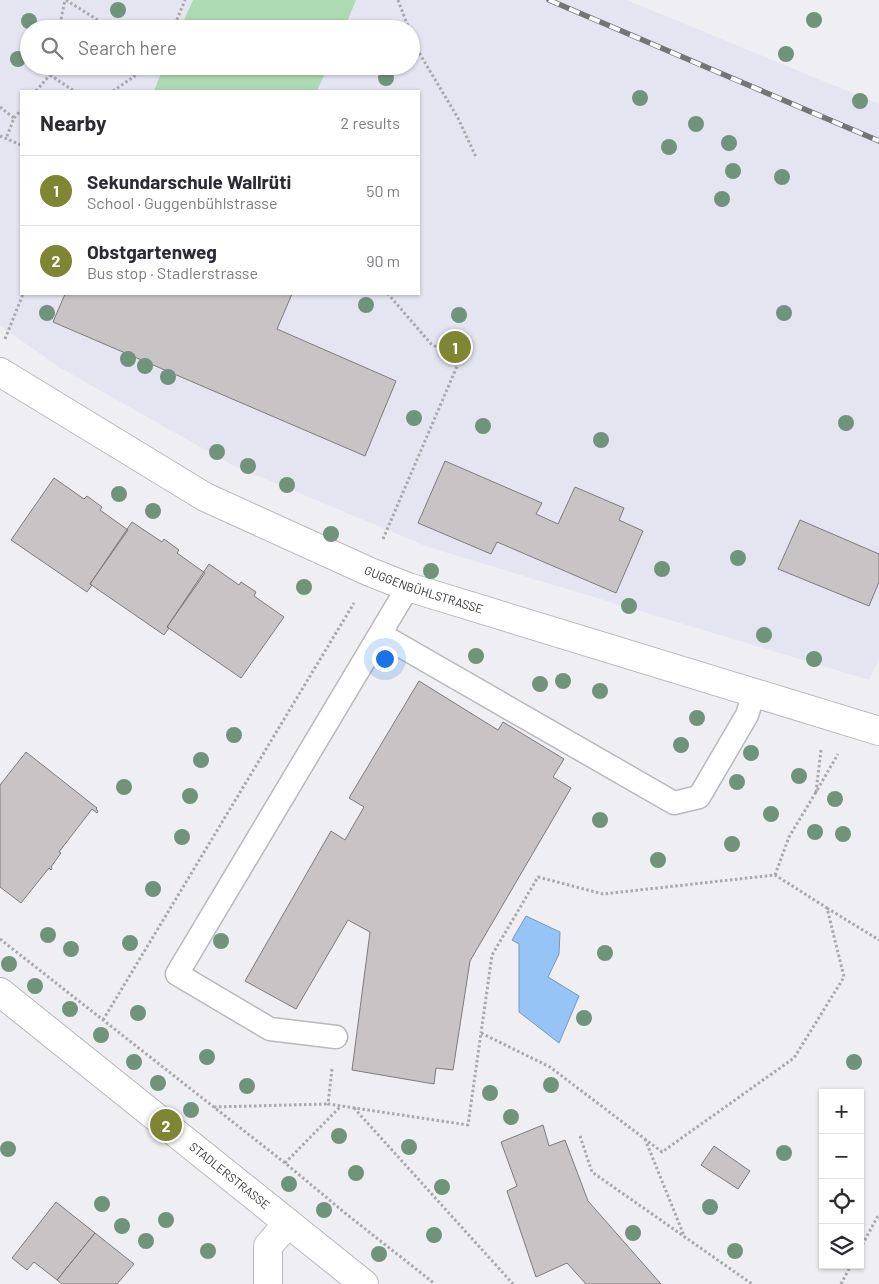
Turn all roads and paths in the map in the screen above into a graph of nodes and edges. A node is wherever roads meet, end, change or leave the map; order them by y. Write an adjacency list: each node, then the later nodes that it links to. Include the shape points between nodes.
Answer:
1 (65, 0): 4 (path); 5 (path)
2 (185, 0): 6 (path)
3 (398, 0): 7 (path)
4 (61, 20)
5 (97, 20)
6 (177, 20)
7 (406, 20)
8 (420, 53): 20 (path, via 458,118)
9 (50, 75): 11 (path); 12 (path)
10 (136, 75): 13 (path)
11 (37, 90)
12 (72, 90)
13 (113, 90)
14 (0, 107): 16 (path)
15 (20, 111): 16 (path)
16 (14, 118): 18 (path)
17 (0, 136): 18 (path)
18 (6, 139): 19 (path)
19 (20, 145)
20 (476, 157)
21 (23, 295): 23 (path)
22 (389, 295): 25 (path, via 432,345 461,358)
23 (4, 339)
24 (0, 372): 26 (street, GUGGENBÜHLSTRASSE, via 205,496)
25 (382, 540)
26 (408, 587): 28 (lane); 29 (street, GUGGENBÜHLSTRASSE)
27 (357, 600): 39 (path)
28 (380, 634): 29 (lane, via 674,803 699,797 747,715); 41 (lane, via 177,974 270,1029)
29 (754, 693): 30 (street, GUGGENBÜHLSTRASSE)
30 (879, 731)
31 (840, 752): 33 (path)
32 (820, 755): 33 (path)
33 (816, 792): 34 (path, via 789,837)
34 (775, 875): 35 (path); 40 (path, via 602,894 538,877 492,955)
35 (828, 908): 37 (path); 47 (path, via 844,978 794,1058 662,1152)
36 (0, 939): 39 (path)
37 (879, 940)
38 (0, 992): 50 (street, STADLERSTRASSE)
39 (103, 1020): 44 (path)
40 (481, 1033): 45 (path, via 468,1125); 47 (path, via 550,1067)
41 (336, 1037): 42 (path)
42 (328, 1104): 43 (path); 44 (path)
43 (341, 1106): 45 (path); 48 (path)
44 (214, 1107): 48 (path)
45 (354, 1107): 57 (path)
46 (580, 1136): 51 (path, via 592,1172)
47 (645, 1138): 51 (path)
48 (284, 1163): 56 (path)
49 (879, 1214): 52 (path)
50 (288, 1223): 54 (street, via 268,1246); 55 (street, STADLERSTRASSE)
51 (686, 1239): 58 (path)
52 (864, 1242)
53 (849, 1269): 59 (path)
54 (268, 1284)
55 (364, 1284)
56 (435, 1284)
57 (513, 1284)
58 (752, 1284)
59 (841, 1284)

